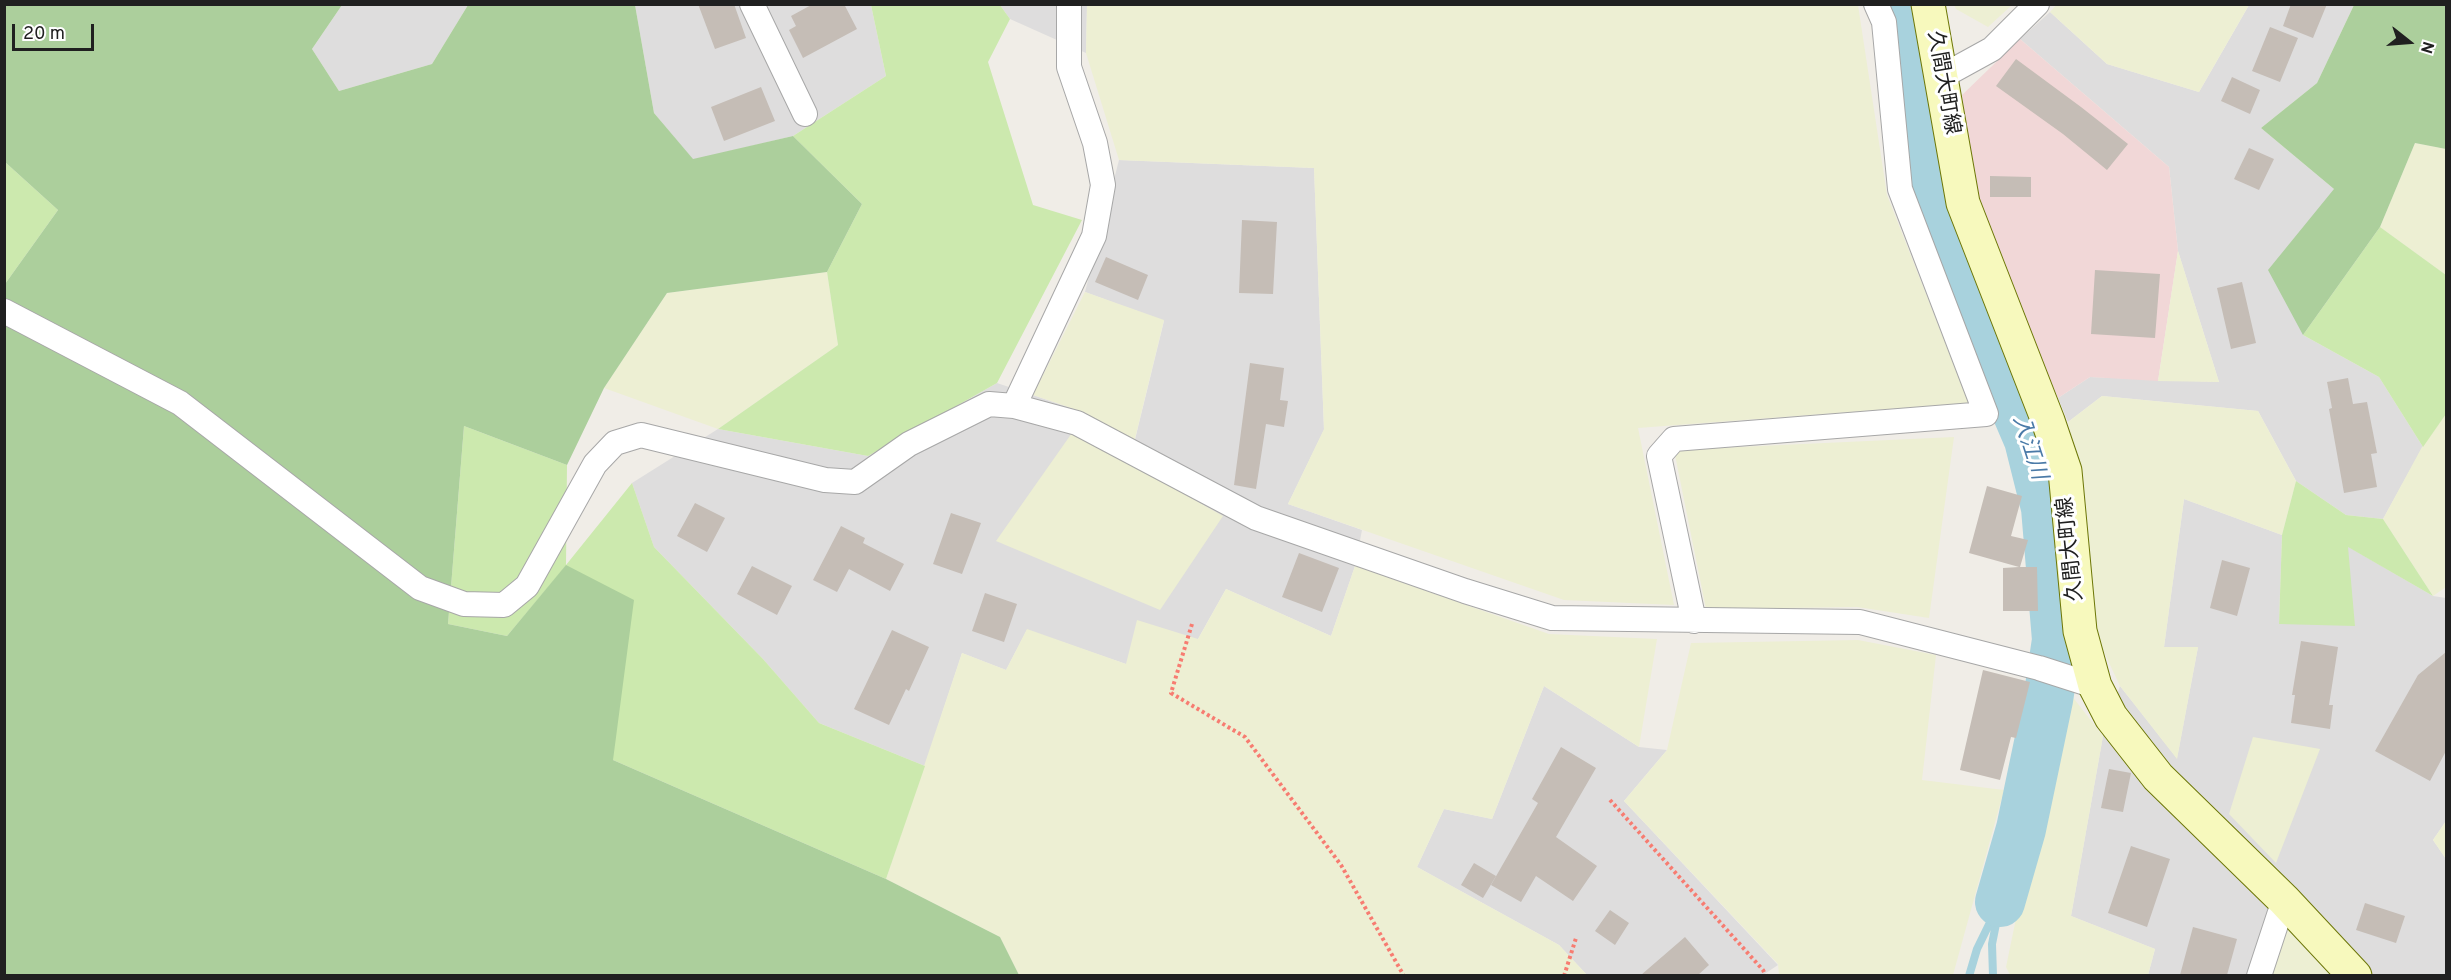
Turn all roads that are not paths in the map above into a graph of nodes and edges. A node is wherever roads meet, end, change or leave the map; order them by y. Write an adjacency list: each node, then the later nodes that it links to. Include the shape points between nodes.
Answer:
1 (752, 4): 7 (street)
2 (1069, 4): 9 (street, via 1069,67 1095,143 1103,185 1094,236)
3 (1876, 4): 10 (street, via 1884,22 1900,189 1986,414 1674,439 1659,456)
4 (1928, 4): 6 (main road, 久間大町線)
5 (2037, 4): 6 (street, via 1992,49)
6 (1941, 77): 11 (main road, 久間大町線, via 1963,203 2065,471 2080,631)
7 (805, 114)
8 (4, 312): 9 (street, via 180,403 420,588 464,604 504,605 527,586 595,464 615,443 641,435 825,480 855,482 909,444 989,404)
9 (1014, 406): 10 (street, via 1077,423 1256,518 1465,591 1552,618)
10 (1694, 621): 11 (street, via 1860,622)
11 (2080, 681): 12 (main road, 久間大町線, via 2158,777)
12 (2284, 900): 13 (street); 14 (main road, 久間大町線)
13 (2259, 975)
14 (2355, 975)

